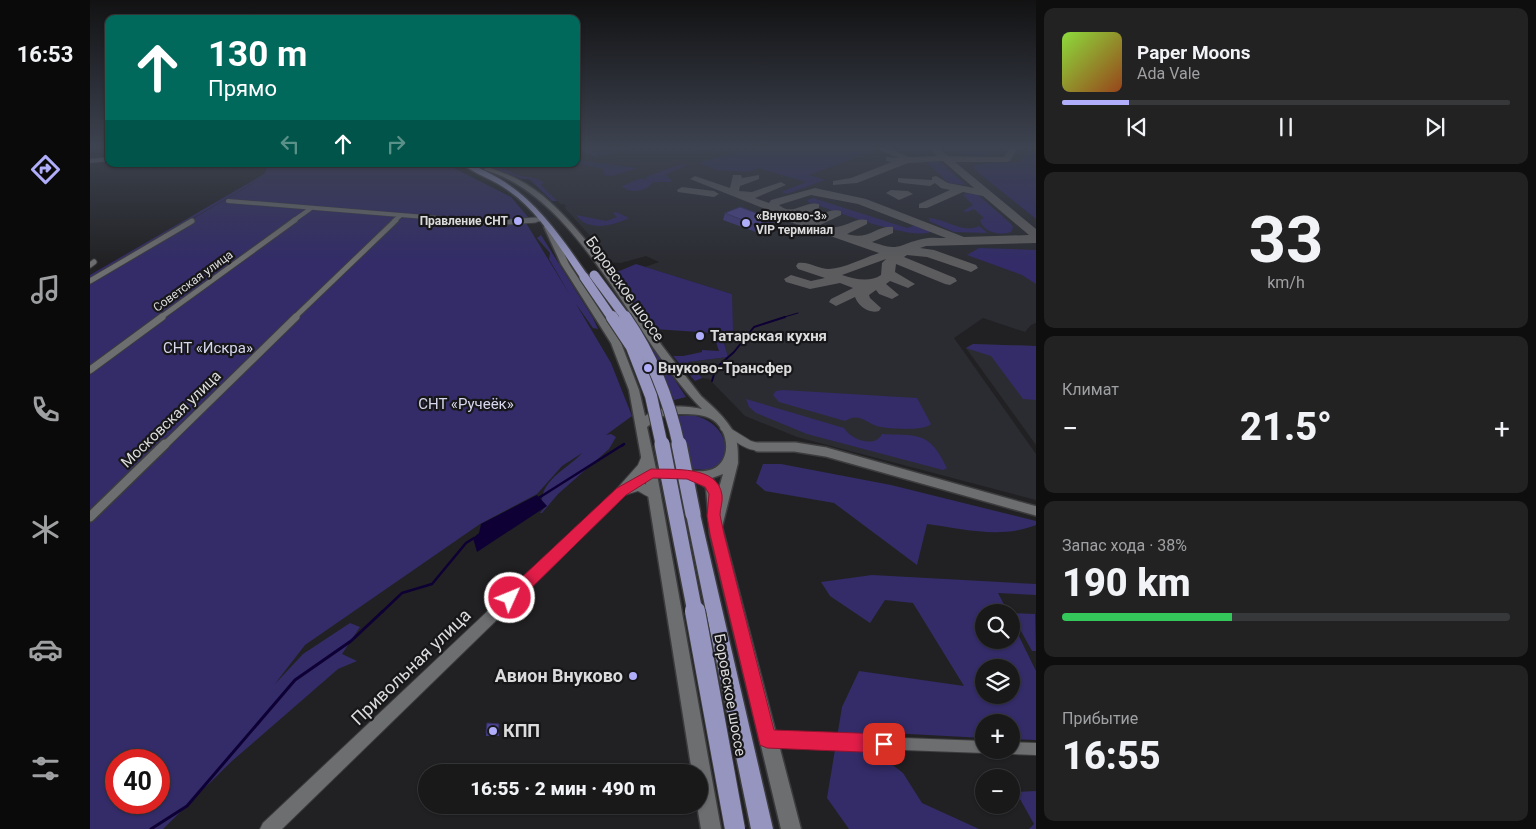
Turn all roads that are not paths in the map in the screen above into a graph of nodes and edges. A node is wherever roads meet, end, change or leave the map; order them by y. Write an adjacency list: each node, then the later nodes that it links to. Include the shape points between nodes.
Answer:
1 (503, 186): 7 (main road, Боровское шоссе, via 518,194)
2 (516, 186): 10 (main road, Боровское шоссе, via 538,203)
3 (525, 186): 13 (main road, via 548,204 604,271)
4 (228, 202): 5 (street)
5 (310, 209): 6 (street); 12 (street, Советская улица)
6 (400, 216): 7 (street, via 519,223); 26 (street, Московская улица)
7 (542, 219): 9 (main road, Боровское шоссе)
8 (192, 221): 11 (street)
9 (548, 227): 10 (main road, Боровское шоссе); 16 (main road, via 565,264 619,350 634,390)
10 (589, 276): 34 (main road, Боровское шоссе, bridge, via 627,338 649,387 675,506); 35 (main road, Боровское шоссе, bridge, via 640,339 664,394)
11 (90, 281)
12 (90, 370)
13 (686, 385): 14 (main road, via 690,402); 15 (main road)
14 (681, 411): 15 (main road, via 696,411); 16 (main road, via 652,415)
15 (714, 417): 17 (main road)
16 (641, 427): 19 (main road)
17 (724, 428): 18 (street, via 747,444); 20 (main road, via 732,443)
18 (758, 447): 20 (street, via 740,451); 25 (street, via 826,452)
19 (647, 450): 21 (main road); 23 (street, via 643,467)
20 (731, 458): 22 (main road, via 727,466 718,472); 27 (main road)
21 (650, 469): 22 (main road); 23 (street); 24 (main road)
22 (687, 474): 27 (main road, via 712,486 716,496)
23 (622, 491): 24 (street, via 639,486); 32 (street, Привольная улица)
24 (655, 495): 33 (main road)
25 (1036, 511)
26 (90, 517)
27 (716, 526): 28 (main road)
28 (767, 739): 29 (street); 36 (main road)
29 (975, 747)
30 (1020, 748): 31 (street)
31 (1036, 749)
32 (269, 829)
33 (710, 829)
34 (736, 829)
35 (762, 829)
36 (791, 829)

